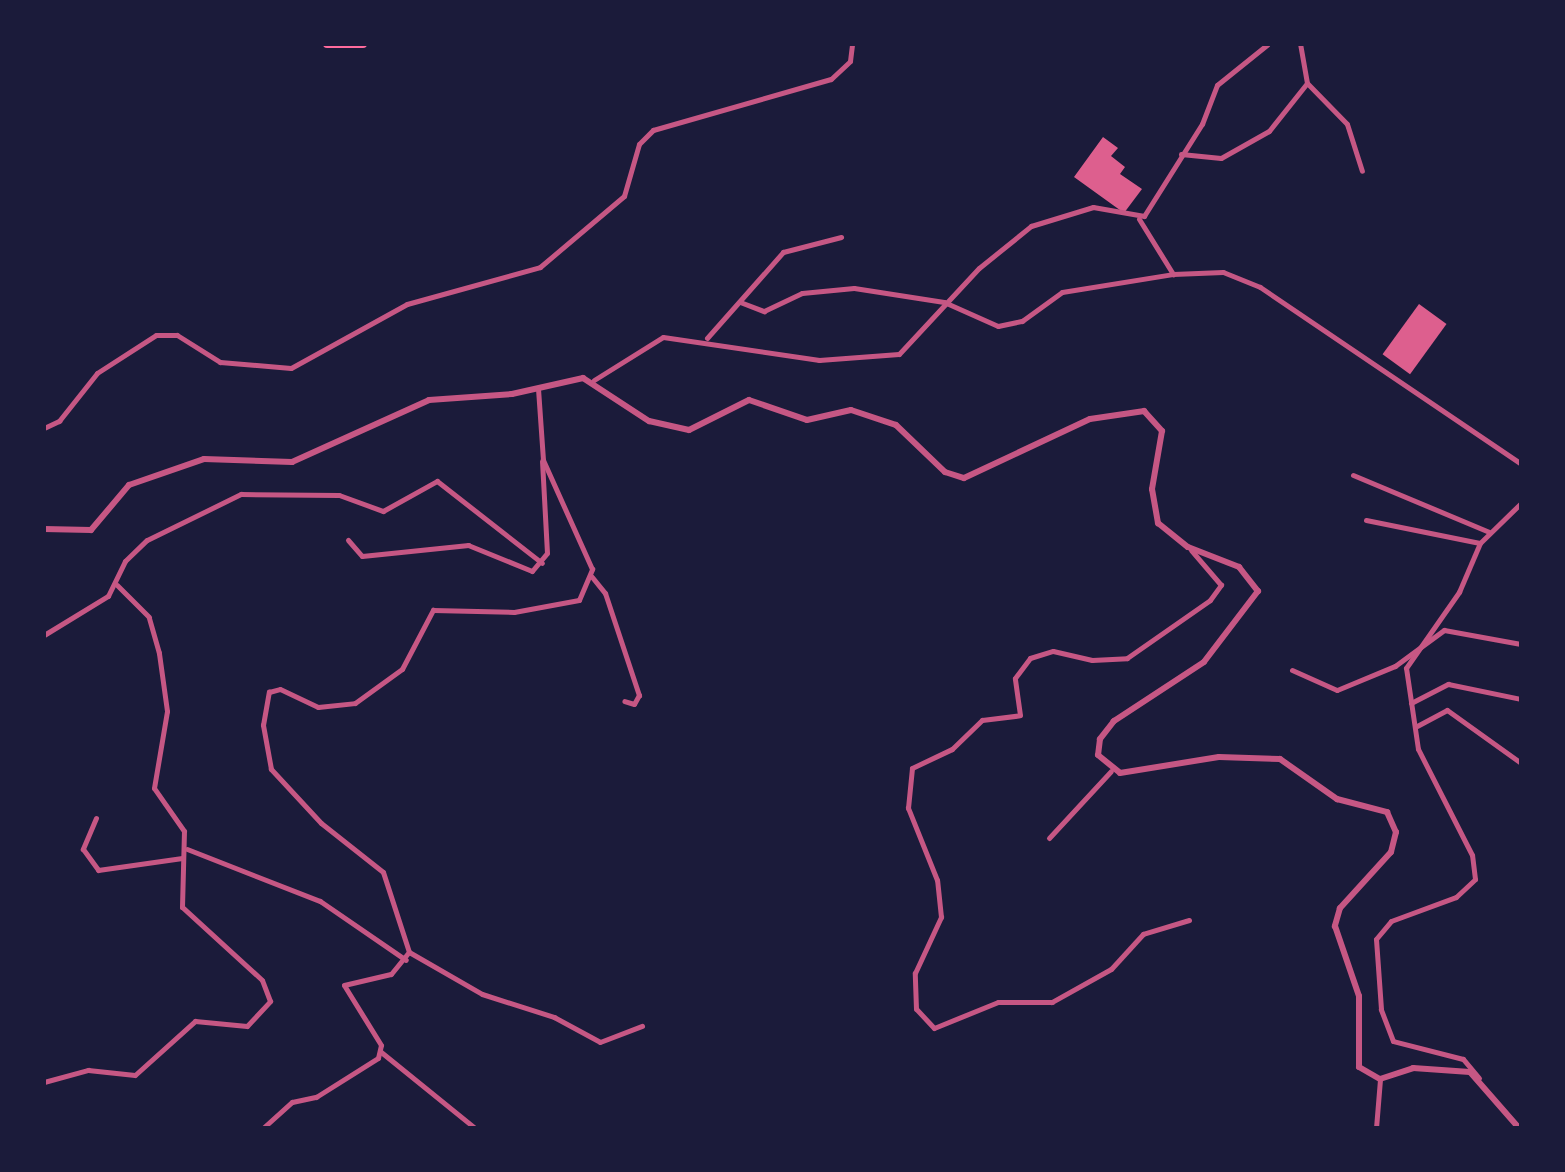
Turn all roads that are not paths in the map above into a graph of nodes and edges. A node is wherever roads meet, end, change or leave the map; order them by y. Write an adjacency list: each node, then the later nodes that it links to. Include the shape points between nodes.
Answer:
1 (327, 44): 2 (highway)
2 (363, 44)
3 (852, 44): 17 (street, via 850,61 831,79 653,130 639,144 624,196 540,267 407,304 291,368 220,362 177,335 156,335 97,373 59,421)
4 (1268, 44): 7 (street, via 1217,85)
5 (1300, 44): 6 (street)
6 (1307, 83): 7 (street, via 1286,114 1249,144 1221,158); 8 (street, via 1347,124)
7 (1181, 154): 9 (street)
8 (1362, 171)
9 (1139, 219): 11 (street); 13 (street, via 1093,207 1055,216 1015,236)
10 (841, 237): 12 (street, via 783,252)
11 (1173, 274): 13 (street, via 1062,292 1022,321 998,326); 19 (street, via 1223,272 1260,287)
12 (740, 302): 13 (street, via 764,311 802,293 854,288); 14 (street)
13 (944, 302): 14 (street, via 907,349 885,357 819,360)
14 (707, 338): 15 (street, via 652,340)
15 (594, 380): 16 (street); 27 (street, via 641,417 689,430 749,400 807,420 851,410 896,425 945,472 964,478 1090,419 1144,411 1162,431 1152,489 1158,523)
16 (538, 389): 18 (street); 23 (street, via 429,400 292,462 204,459 129,485 91,530)
17 (44, 428)
18 (543, 460): 28 (street, via 548,538); 29 (street)
19 (1521, 464)
20 (1353, 475): 24 (street)
21 (1521, 503): 24 (street)
22 (1366, 520): 26 (street)
23 (44, 529)
24 (1489, 532): 26 (street)
25 (348, 540): 28 (street, via 362,556 468,545 520,571)
26 (1480, 543): 33 (street, via 1459,592)
27 (1188, 547): 40 (street, via 1248,574 1257,599 1204,662 1147,694 1106,730 1098,755); 45 (street, via 1221,585 1210,600 1127,658 1092,660 1053,651 1030,658 1015,678 1020,715 982,720 952,749 912,768 908,808 937,880 941,917 915,973 916,1009 934,1028 998,1002 1052,1002 1111,969 1143,934)
28 (542, 563): 30 (street, via 437,481 383,511 339,495 241,494 147,540 125,561)
29 (592, 577): 36 (street, via 605,593 639,695 634,704); 46 (street, via 579,600 566,606 433,610 402,669 355,703 318,707 280,689 269,692 263,725 271,769 321,823 383,872)
30 (117, 585): 31 (street); 43 (street, via 140,604 155,631 167,711 154,788 180,822)
31 (44, 635)
32 (1521, 644): 33 (street, via 1444,630)
33 (1411, 656): 34 (street, via 1337,690); 37 (street)
34 (1292, 670)
35 (1521, 699): 37 (street, via 1448,684)
36 (624, 701)
37 (1411, 703): 38 (street)
38 (1416, 727): 39 (street, via 1447,710); 50 (street, via 1418,749 1477,867 1456,897 1383,929 1376,956 1381,1009 1393,1041 1463,1059)
39 (1521, 763)
40 (1111, 771): 42 (street); 51 (street, via 1219,757 1280,759 1337,799 1387,812 1396,832 1391,852 1340,908 1335,926 1359,996 1356,1059 1364,1074)
41 (96, 818): 44 (street, via 83,849 98,870)
42 (1049, 838)
43 (187, 849): 44 (street); 47 (street, via 320,901)
44 (182, 858): 52 (street, via 182,907 262,980 268,1007 247,1026 195,1021 135,1075 88,1070)
45 (1189, 920)
46 (409, 952): 47 (street); 48 (street, via 482,994 554,1017 600,1042)
47 (406, 960): 49 (street, via 391,974 344,985)
48 (642, 1026)
49 (381, 1052): 55 (street, via 316,1097 292,1102); 56 (street)
50 (1479, 1078): 51 (street, via 1436,1066); 58 (street)
51 (1380, 1079): 57 (street)
52 (44, 1082)
53 (198, 1128): 54 (street)
54 (224, 1128)
55 (263, 1128)
56 (475, 1128)
57 (1376, 1128)
58 (1519, 1128)

